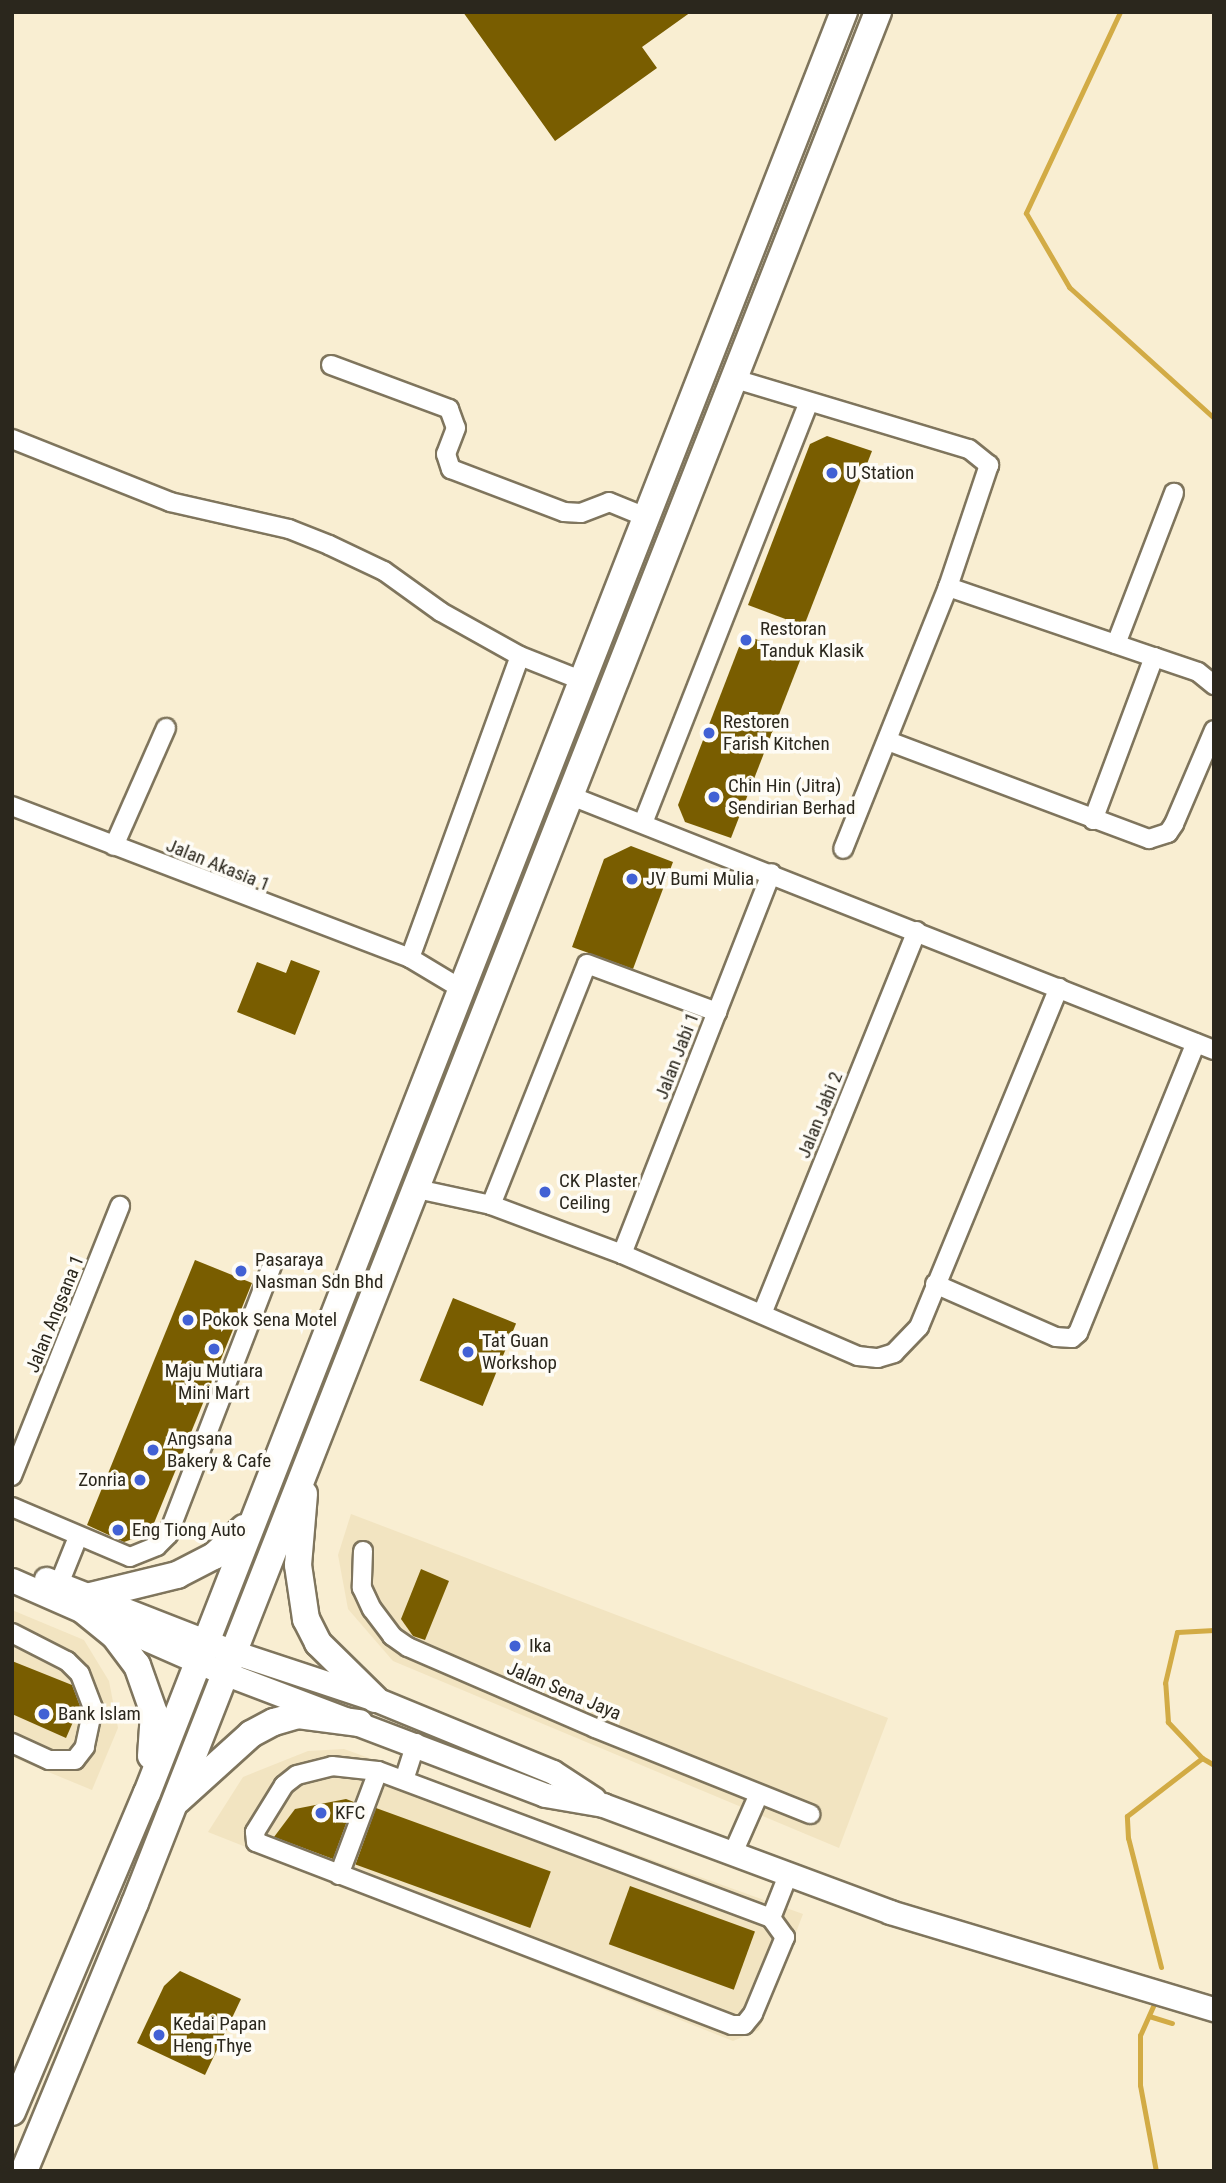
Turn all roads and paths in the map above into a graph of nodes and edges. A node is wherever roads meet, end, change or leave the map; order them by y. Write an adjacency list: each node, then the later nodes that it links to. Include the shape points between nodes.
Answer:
1 (844, 12): 8 (highway)
2 (878, 12): 4 (highway)
3 (331, 365): 8 (street, via 449,409 456,428 446,454 451,469 564,512 581,513 609,502)
4 (735, 379): 5 (street); 18 (highway)
5 (808, 405): 9 (street, via 968,449 985,458 989,473); 21 (street)
6 (12, 439): 11 (street, via 170,502 289,529 329,545 384,571 441,612)
7 (1174, 493): 10 (street)
8 (648, 518): 13 (highway)
9 (948, 587): 10 (street); 17 (street)
10 (1116, 644): 12 (street)
11 (520, 656): 13 (street); 26 (street)
12 (1154, 657): 14 (street, via 1198,672); 20 (street)
13 (583, 681): 27 (highway)
14 (1214, 685)
15 (166, 729): 22 (street)
16 (1214, 730): 20 (street, via 1168,833 1138,837)
17 (888, 741): 20 (street); 23 (street)
18 (571, 796): 21 (street); 32 (highway)
19 (12, 806): 22 (street, Jalan Akasia 1)
20 (1093, 820)
21 (643, 822): 24 (street)
22 (114, 846): 26 (street, Jalan Akasia 1)
23 (843, 849)
24 (771, 873): 25 (street); 29 (street, Jalan Jabi 1)
25 (917, 931): 28 (street); 38 (street, Jalan Jabi 2)
26 (410, 958): 27 (street, Jalan Akasia 1)
27 (460, 988): 42 (highway)
28 (1059, 988): 30 (street); 37 (street)
29 (717, 1012): 33 (street, via 587,964); 35 (street, Jalan Jabi 1)
30 (1196, 1043): 31 (street); 37 (street, via 1078,1333 1072,1338 1056,1337)
31 (1214, 1050)
32 (417, 1189): 33 (street); 39 (highway)
33 (491, 1205): 35 (street)
34 (120, 1206): 40 (street, Jalan Angsana 1)
35 (622, 1254): 38 (street)
36 (272, 1265): 43 (street, via 167,1535 144,1554 130,1557)
37 (935, 1284): 38 (street, via 919,1327 906,1344 878,1358 858,1356)
38 (762, 1314)
39 (306, 1468): 51 (highway); 52 (highway, via 298,1565 306,1619 318,1643)
40 (12, 1476)
41 (12, 1507): 43 (street)
42 (255, 1513): 48 (highway, via 234,1541 214,1556 148,1585); 50 (highway)
43 (78, 1537): 47 (street)
44 (363, 1551): 59 (street, Jalan Sena Jaya, via 362,1588 392,1636 408,1647)
45 (12, 1567): 47 (main road)
46 (12, 1580): 48 (main road)
47 (59, 1584): 48 (main road)
48 (88, 1604): 50 (main road); 58 (highway, via 146,1686 154,1725)
49 (12, 1633): 55 (street, via 67,1661 80,1674 93,1708 85,1747 75,1760 49,1760)
50 (200, 1651): 51 (main road); 58 (highway)
51 (228, 1662): 52 (main road); 53 (main road); 60 (highway)
52 (376, 1699): 61 (main road, via 553,1772)
53 (359, 1723): 54 (main road); 60 (highway, via 298,1715 274,1722 226,1755)
54 (416, 1742): 57 (street); 61 (main road, via 545,1794)
55 (12, 1743)
56 (378, 1771): 57 (street); 64 (street); 64 (street, via 332,1766 297,1775 268,1806 255,1832 254,1839 262,1846)
57 (404, 1780): 66 (street)
58 (147, 1793): 68 (highway)
59 (759, 1794): 62 (street, Jalan Sena Jaya); 63 (street)
60 (175, 1804): 69 (highway)
61 (603, 1805): 63 (main road)
62 (810, 1814)
63 (733, 1853): 65 (main road)
64 (339, 1875): 66 (street, via 738,2026 753,2014 783,1948 785,1937)
65 (788, 1875): 66 (street); 67 (main road, via 890,1912)
66 (771, 1918)
67 (1214, 2009)
68 (12, 2112)
69 (24, 2171)

